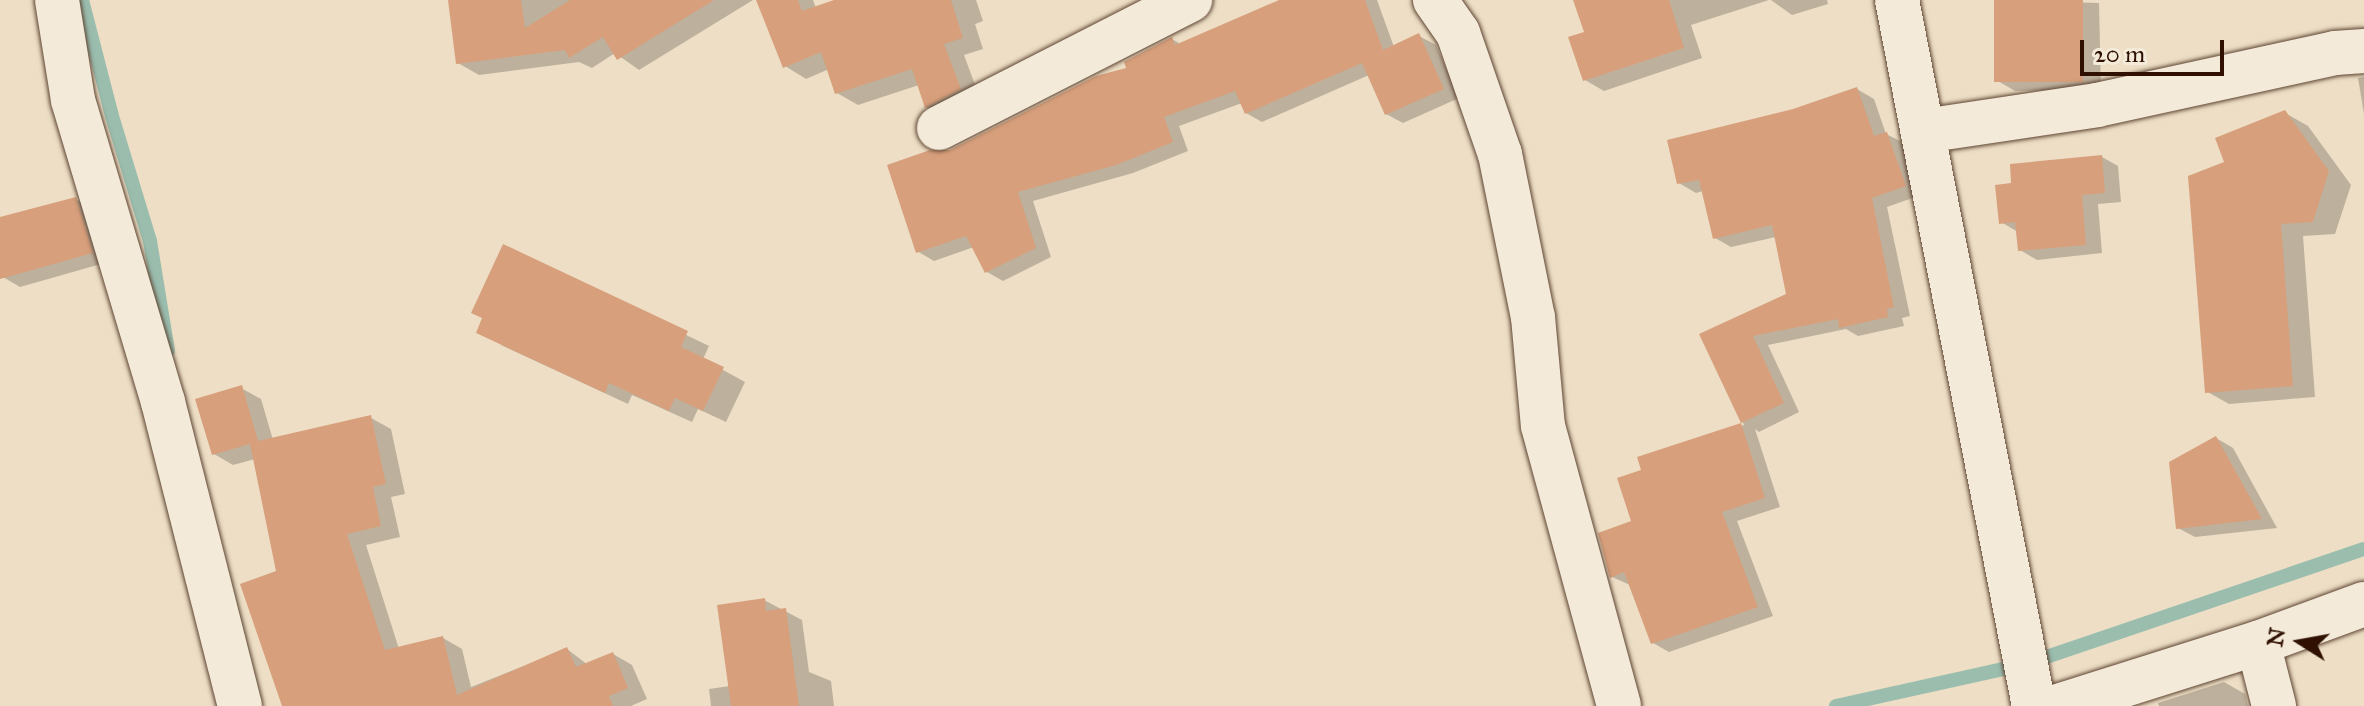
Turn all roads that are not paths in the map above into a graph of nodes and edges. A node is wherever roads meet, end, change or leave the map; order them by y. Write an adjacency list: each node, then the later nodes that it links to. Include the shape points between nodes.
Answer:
1 (57, 0): 10 (street, via 73,100 163,402)
2 (1190, 0): 6 (street)
3 (1435, 0): 11 (street, via 1458,33 1500,154 1533,317 1543,426)
4 (1897, 0): 7 (street)
5 (2364, 51): 7 (street, via 2097,105)
6 (939, 128)
7 (1924, 131): 12 (street)
8 (2364, 604): 9 (street)
9 (2258, 643): 13 (street); 14 (street)
10 (240, 706)
11 (1619, 706)
12 (2034, 706)
13 (2058, 706)
14 (2274, 706)

